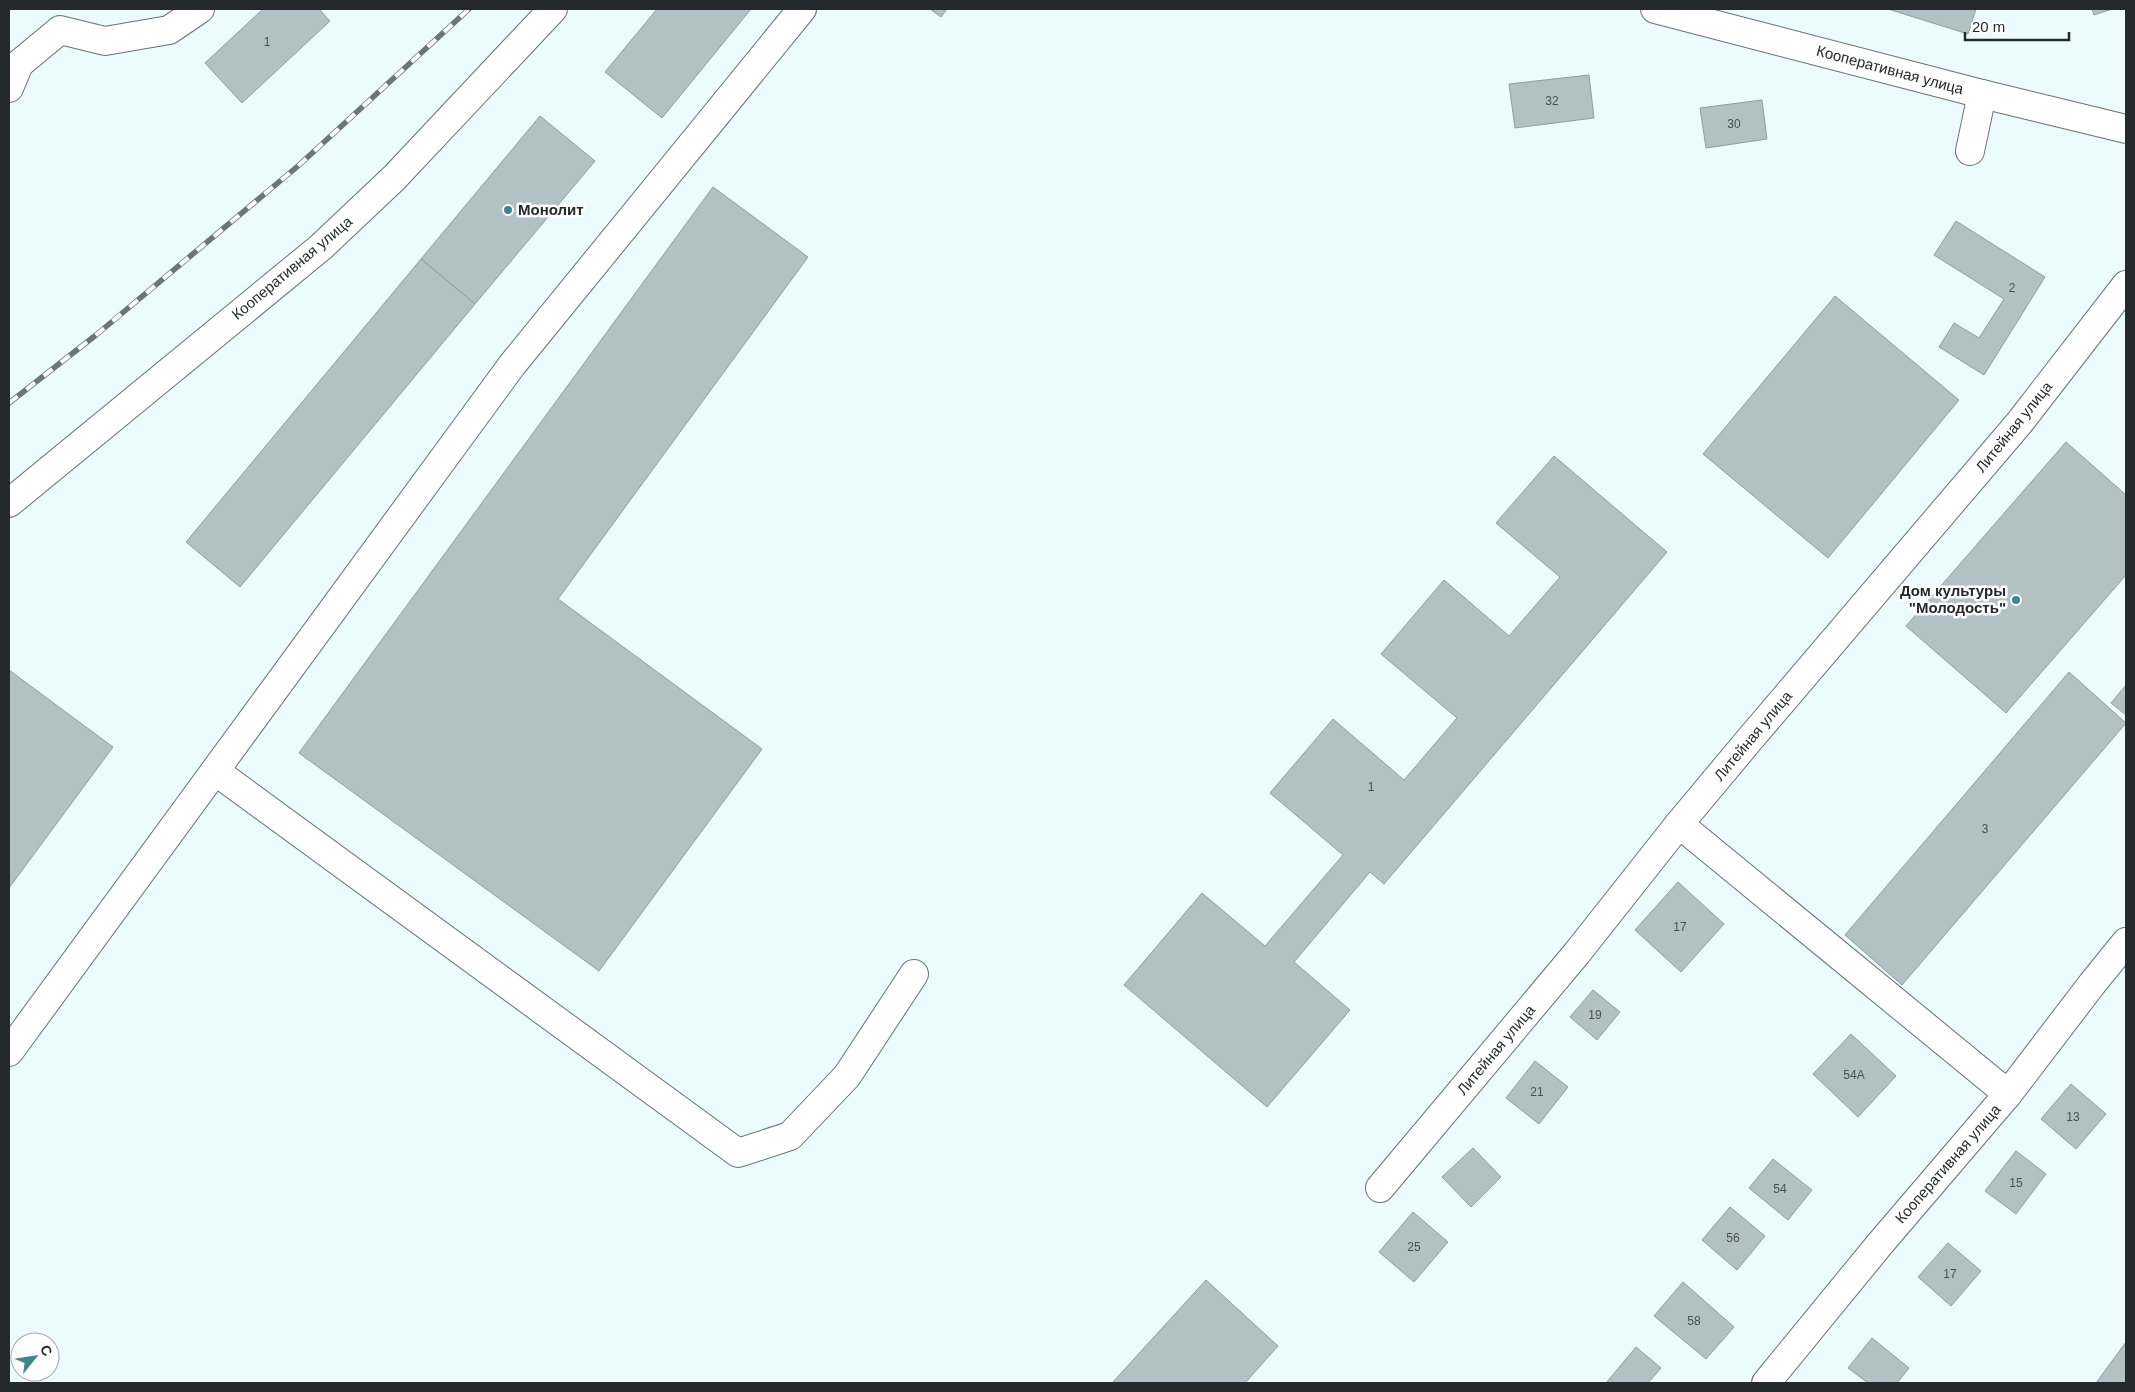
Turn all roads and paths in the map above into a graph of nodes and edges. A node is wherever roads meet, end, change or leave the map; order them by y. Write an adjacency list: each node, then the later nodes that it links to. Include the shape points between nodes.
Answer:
1 (200, 9): 5 (street, via 169,30 105,41 60,30 19,64)
2 (553, 9): 10 (street, Кооперативная улица, via 394,178 321,247)
3 (802, 9): 11 (street, via 512,365)
4 (1656, 9): 6 (street, Кооперативная улица)
5 (9, 88)
6 (1982, 94): 7 (street, Кооперативная улица); 8 (street)
7 (2126, 129)
8 (1970, 151)
9 (2126, 285): 12 (street, Литейная улица, via 2020,422)
10 (9, 503)
11 (215, 771): 14 (street, via 738,1153 790,1136 847,1076); 15 (street)
12 (1679, 824): 16 (street); 17 (street, Литейная улица, via 1577,953)
13 (2126, 942): 16 (street, Кооперативная улица)
14 (914, 974)
15 (9, 1052)
16 (2008, 1094): 18 (street, Кооперативная улица)
17 (1380, 1188)
18 (1766, 1383)

